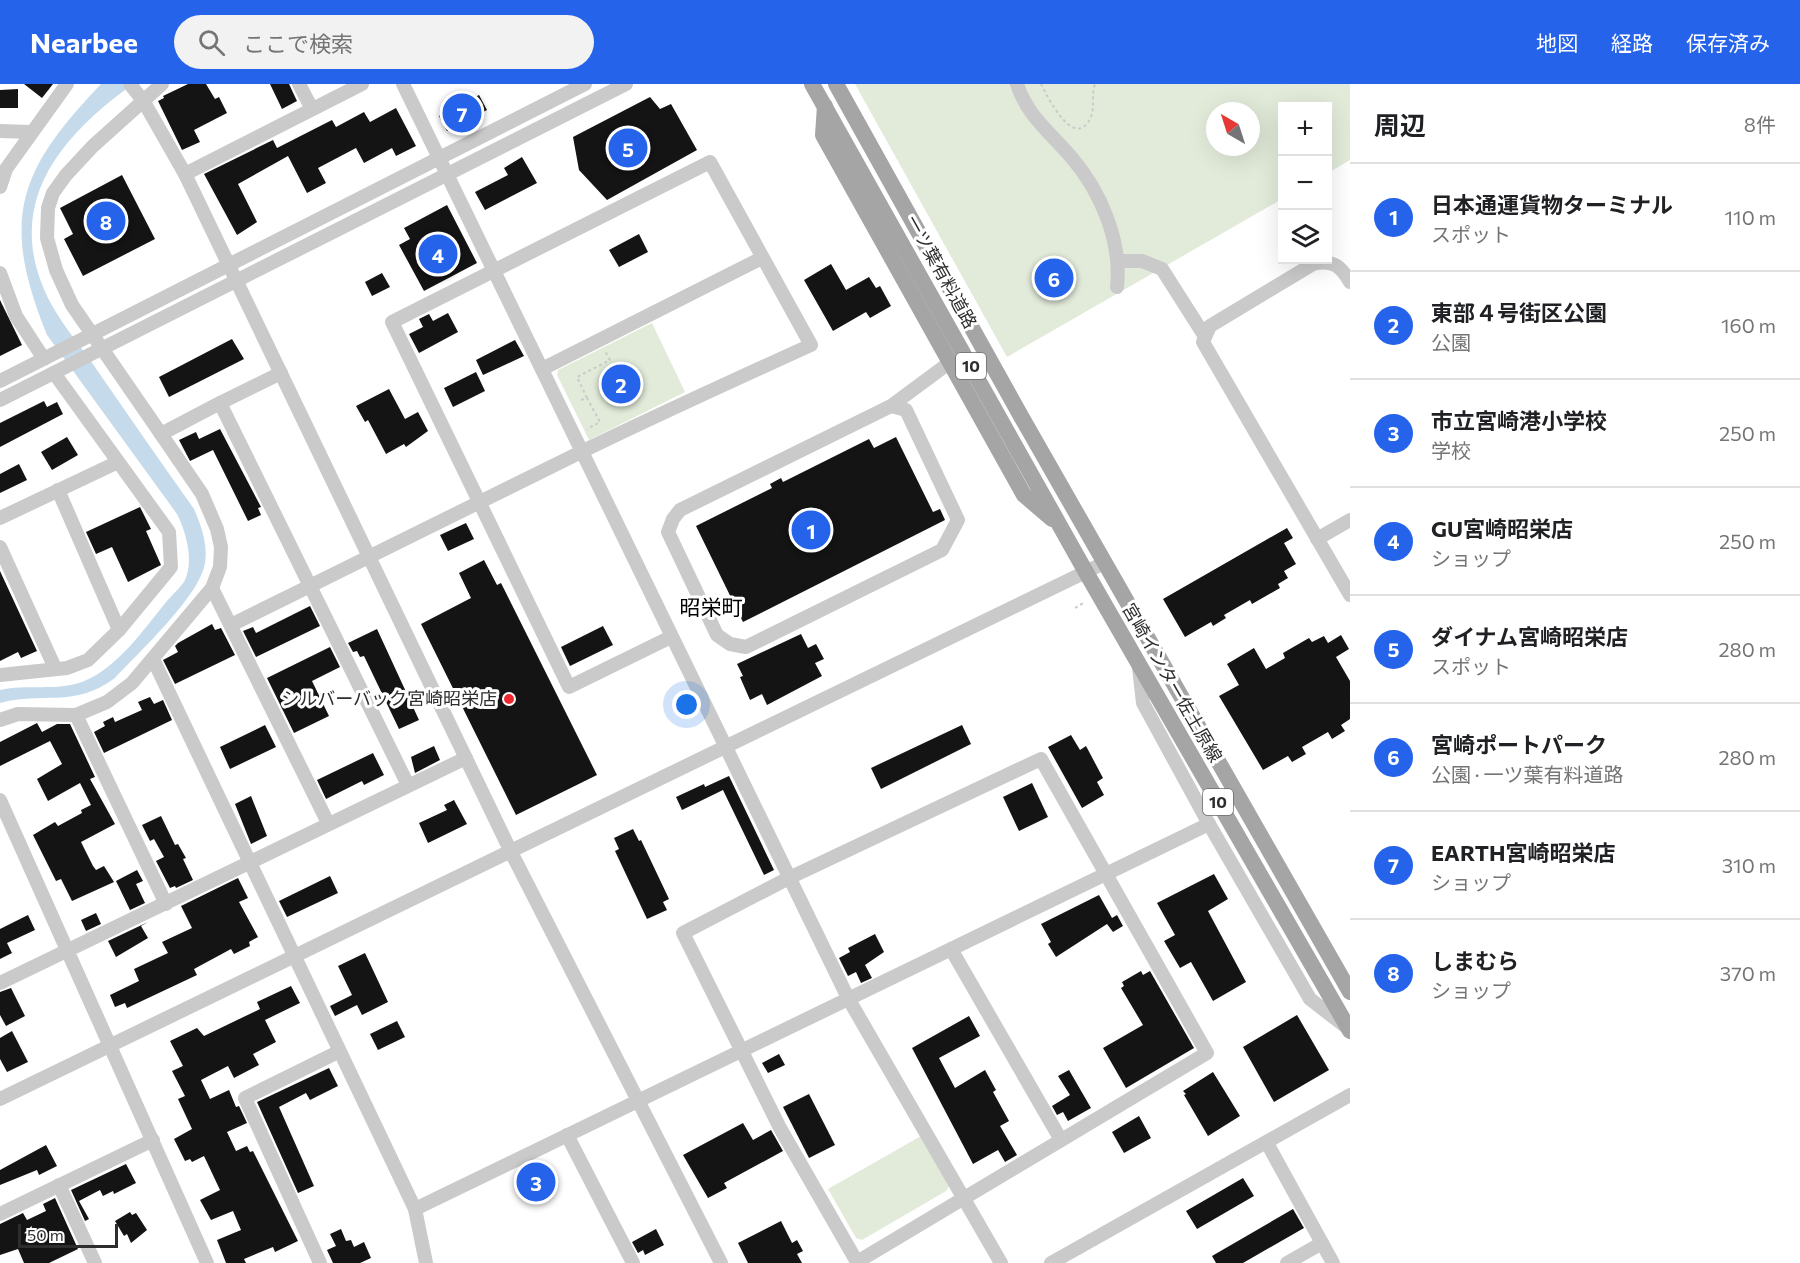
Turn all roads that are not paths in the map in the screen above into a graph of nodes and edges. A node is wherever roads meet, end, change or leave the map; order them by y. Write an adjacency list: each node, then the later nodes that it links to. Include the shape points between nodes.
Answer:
1 (67, 84): 16 (street)
2 (162, 84): 12 (street)
3 (299, 84): 14 (street)
4 (362, 84): 14 (street)
5 (403, 84): 17 (street)
6 (585, 84): 17 (street)
7 (626, 84): 19 (street)
8 (812, 84): 13 (main road, 一ツ葉有料道路 / 10)
9 (836, 84): 52 (main road, 一ツ葉有料道路 / 10)
10 (1017, 84): 22 (street, via 1023,102 1040,126 1072,158 1093,188)
11 (132, 86): 12 (street)
12 (144, 102): 18 (street); 30 (street, via 66,175 48,208 47,238 56,270)
13 (825, 106): 33 (main road, via 823,135); 48 (main road, 一ツ葉有料道路 / 10)
14 (312, 109): 18 (street)
15 (0, 131): 16 (street)
16 (31, 132): 20 (street, via 6,169)
17 (441, 158): 19 (street); 23 (street)
18 (184, 174): 23 (street)
19 (448, 174): 24 (street); 27 (street)
20 (0, 187)
21 (762, 258): 24 (street, via 710,162); 34 (street); 42 (street, via 811,345)
22 (1118, 261): 28 (street); 29 (street, via 1142,261 1162,269)
23 (228, 267): 27 (street); 30 (street)
24 (495, 271): 34 (street); 45 (street, via 392,322)
25 (0, 273): 32 (street, via 16,316)
26 (1348, 278): 29 (street, via 1337,265 1326,261 1313,264 1210,326)
27 (236, 282): 31 (street); 36 (street)
28 (1117, 287)
29 (1204, 335): 49 (street, via 1206,349)
30 (90, 336): 31 (street); 32 (street)
31 (98, 351): 35 (street); 41 (street)
32 (48, 357): 37 (street)
33 (949, 363): 40 (street); 48 (main road, via 1024,495)
34 (542, 369): 42 (street)
35 (58, 371): 38 (street); 43 (street)
36 (280, 373): 39 (street); 51 (street)
37 (0, 381)
38 (0, 400)
39 (220, 403): 41 (street); 54 (street)
40 (891, 406): 40 (street, via 680,510 673,519 668,532 717,635 730,644 746,646 942,550 958,520 906,410)
41 (161, 434): 55 (street, via 202,494 218,529 220,567)
42 (581, 452): 45 (street); 59 (street)
43 (118, 462): 44 (street); 58 (street, via 169,532 171,567)
44 (58, 490): 46 (street); 58 (street)
45 (479, 503): 51 (street); 59 (street, via 569,687)
46 (0, 518)
47 (1350, 520): 49 (street)
48 (1060, 525): 53 (main road, 一ツ葉有料道路 / 10)
49 (1317, 539): 56 (street)
50 (0, 547): 62 (street)
51 (370, 558): 54 (street); 67 (street)
52 (1104, 563): 53 (street); 81 (main road, 宮崎インター佐土原線 / 10)
53 (1087, 574): 61 (main road, 宮崎インター佐土原線 / 10); 66 (street)
54 (310, 587): 57 (street); 68 (street)
55 (212, 588): 57 (street); 60 (street)
56 (1349, 591)
57 (231, 625): 70 (street)
58 (119, 630): 62 (street, via 88,660)
59 (671, 637): 66 (street)
60 (153, 659): 64 (street, via 132,683 107,702); 73 (street)
61 (1139, 664): 71 (street, via 1143,703); 83 (main road, 宮崎インター佐土原線 / 10)
62 (55, 668): 63 (street)
63 (0, 675)
64 (76, 715): 65 (street, via 18,714); 76 (street)
65 (0, 720)
66 (726, 748): 72 (street); 75 (street)
67 (466, 758): 68 (street); 72 (street)
68 (408, 785): 70 (street)
69 (0, 800): 78 (street)
70 (328, 823): 73 (street)
71 (1209, 824): 74 (street); 83 (street, via 1310,999)
72 (511, 852): 79 (street); 89 (street)
73 (250, 863): 76 (street); 79 (street)
74 (1105, 874): 75 (street, via 1041,759); 77 (street); 92 (street, via 1207,1053)
75 (789, 878): 82 (street); 85 (street, via 683,933)
76 (166, 904): 78 (street)
77 (951, 949): 82 (street); 92 (street)
78 (66, 950): 80 (street); 84 (street)
79 (293, 957): 84 (street); 86 (street)
80 (0, 983)
81 (1350, 992)
82 (848, 998): 85 (street); 95 (street)
83 (1349, 1030)
84 (110, 1046): 88 (street); 91 (street)
85 (740, 1051): 89 (street); 95 (street, via 857,1262)
86 (338, 1052): 96 (street); 101 (street, via 245,1098)
87 (1350, 1095): 93 (street)
88 (0, 1100)
89 (639, 1100): 90 (street); 104 (street)
90 (567, 1135): 96 (street); 103 (street)
91 (153, 1140): 94 (street); 100 (street)
92 (1061, 1140): 95 (street)
93 (1267, 1143): 98 (street); 106 (street)
94 (59, 1185): 97 (street); 99 (street)
95 (964, 1198): 105 (street)
96 (415, 1209): 102 (street)
97 (0, 1214)
98 (1323, 1243): 107 (street); 108 (street)
99 (95, 1263)
100 (207, 1263)
101 (320, 1263)
102 (426, 1263)
103 (633, 1263)
104 (721, 1263)
105 (1001, 1263)
106 (1051, 1263)
107 (1287, 1263)
108 (1333, 1263)

